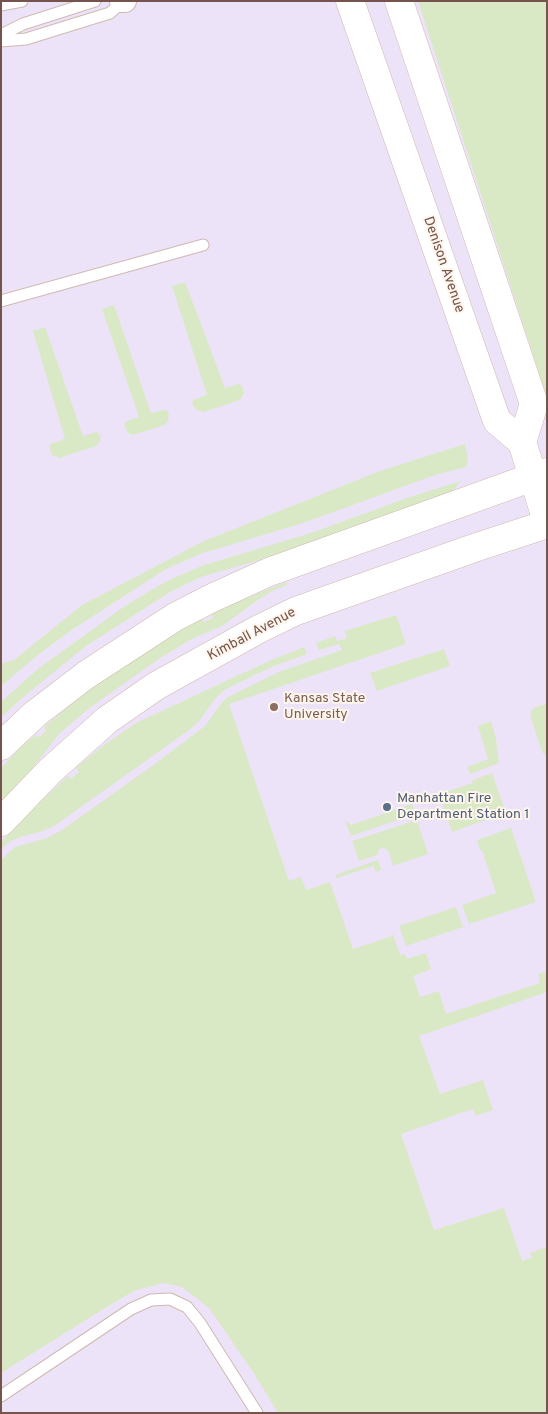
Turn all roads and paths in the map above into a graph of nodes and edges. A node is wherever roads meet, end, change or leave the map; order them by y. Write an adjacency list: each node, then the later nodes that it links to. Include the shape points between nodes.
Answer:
1 (22, 1): 6 (lane)
2 (95, 1): 7 (lane, via 22,24)
3 (350, 1): 11 (main road, Denison Avenue, via 498,421)
4 (398, 1): 11 (main road, via 534,404)
5 (121, 2): 8 (lane, via 110,13 26,39)
6 (1, 5)
7 (1, 35)
8 (1, 41)
9 (203, 245): 10 (lane)
10 (1, 301)
11 (522, 442): 12 (main road, Denison Avenue)
12 (540, 475): 13 (main road, Denison Avenue); 14 (main road, via 269,572 212,598 168,621 86,675 35,714)
13 (547, 522): 15 (main road, Kimball Avenue, via 296,611 156,686 107,720 50,771)
14 (1, 746)
15 (1, 822)
16 (1, 1396): 17 (lane, via 131,1309 150,1300 170,1299 187,1307 200,1323)
17 (257, 1413)

